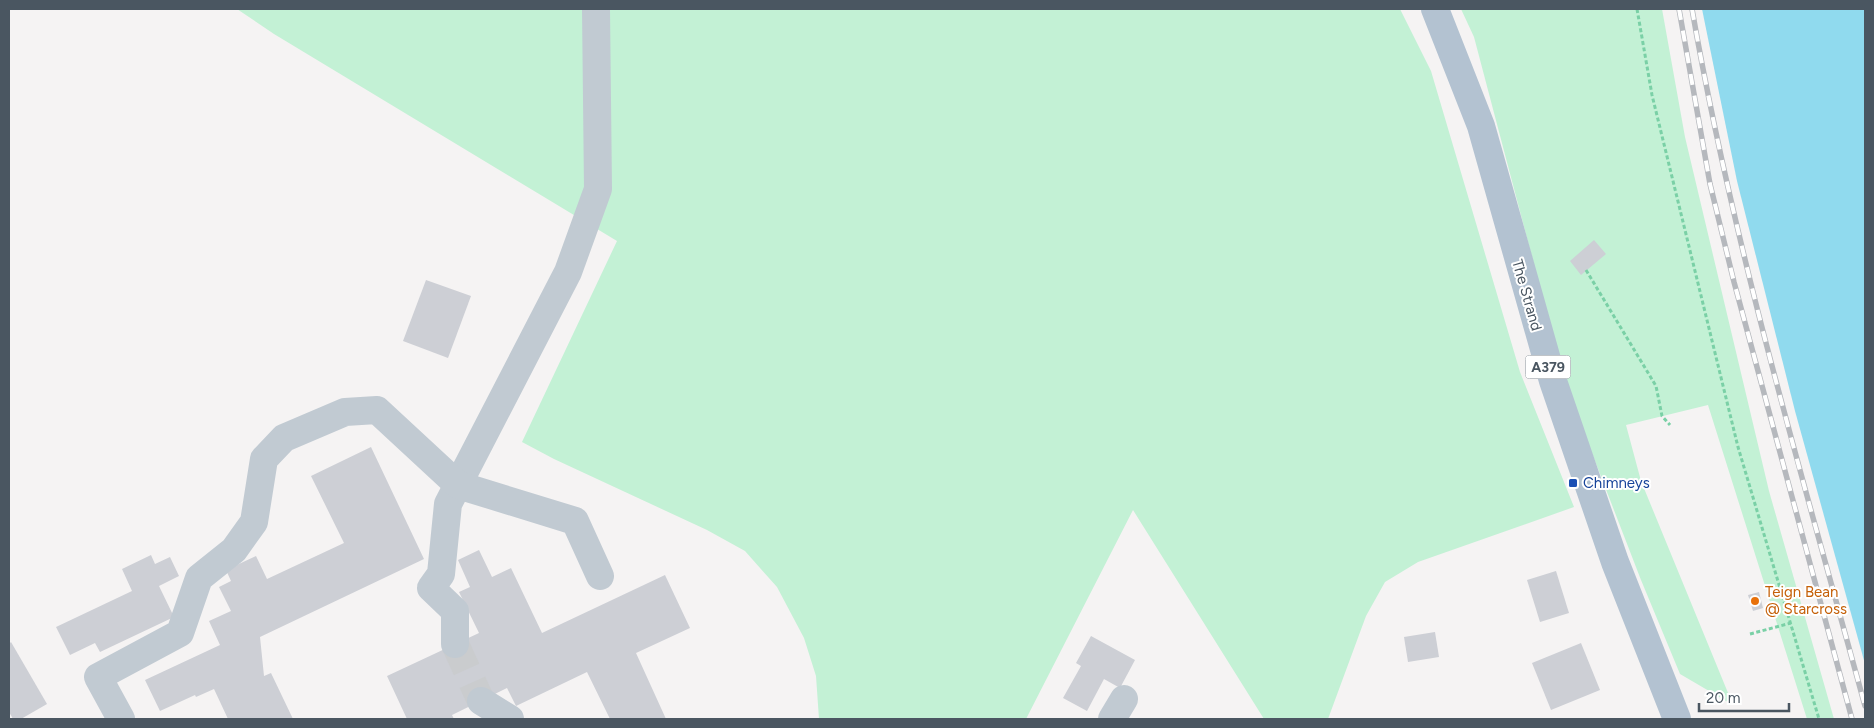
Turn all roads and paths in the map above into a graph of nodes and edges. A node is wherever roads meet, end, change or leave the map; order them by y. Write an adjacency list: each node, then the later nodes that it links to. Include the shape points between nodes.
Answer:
1 (596, 9): 6 (lane, via 598,189 568,272)
2 (1435, 9): 14 (main road, The Strand / A379, via 1481,126 1553,381 1615,562)
3 (1637, 9): 8 (path, via 1654,104 1738,447)
4 (1586, 270): 5 (path, via 1656,386 1662,416)
5 (1670, 425)
6 (458, 485): 7 (lane, via 575,521); 10 (lane, via 448,504 441,574 431,588 454,611); 12 (lane, via 377,410 345,412 284,438 264,460 254,522 234,550 199,578 180,633 98,678)
7 (600, 576)
8 (1791, 623): 9 (path); 15 (path)
9 (1750, 634)
10 (456, 644)
11 (481, 701): 13 (lane)
12 (121, 719)
13 (510, 719)
14 (1677, 719)
15 (1820, 719)

